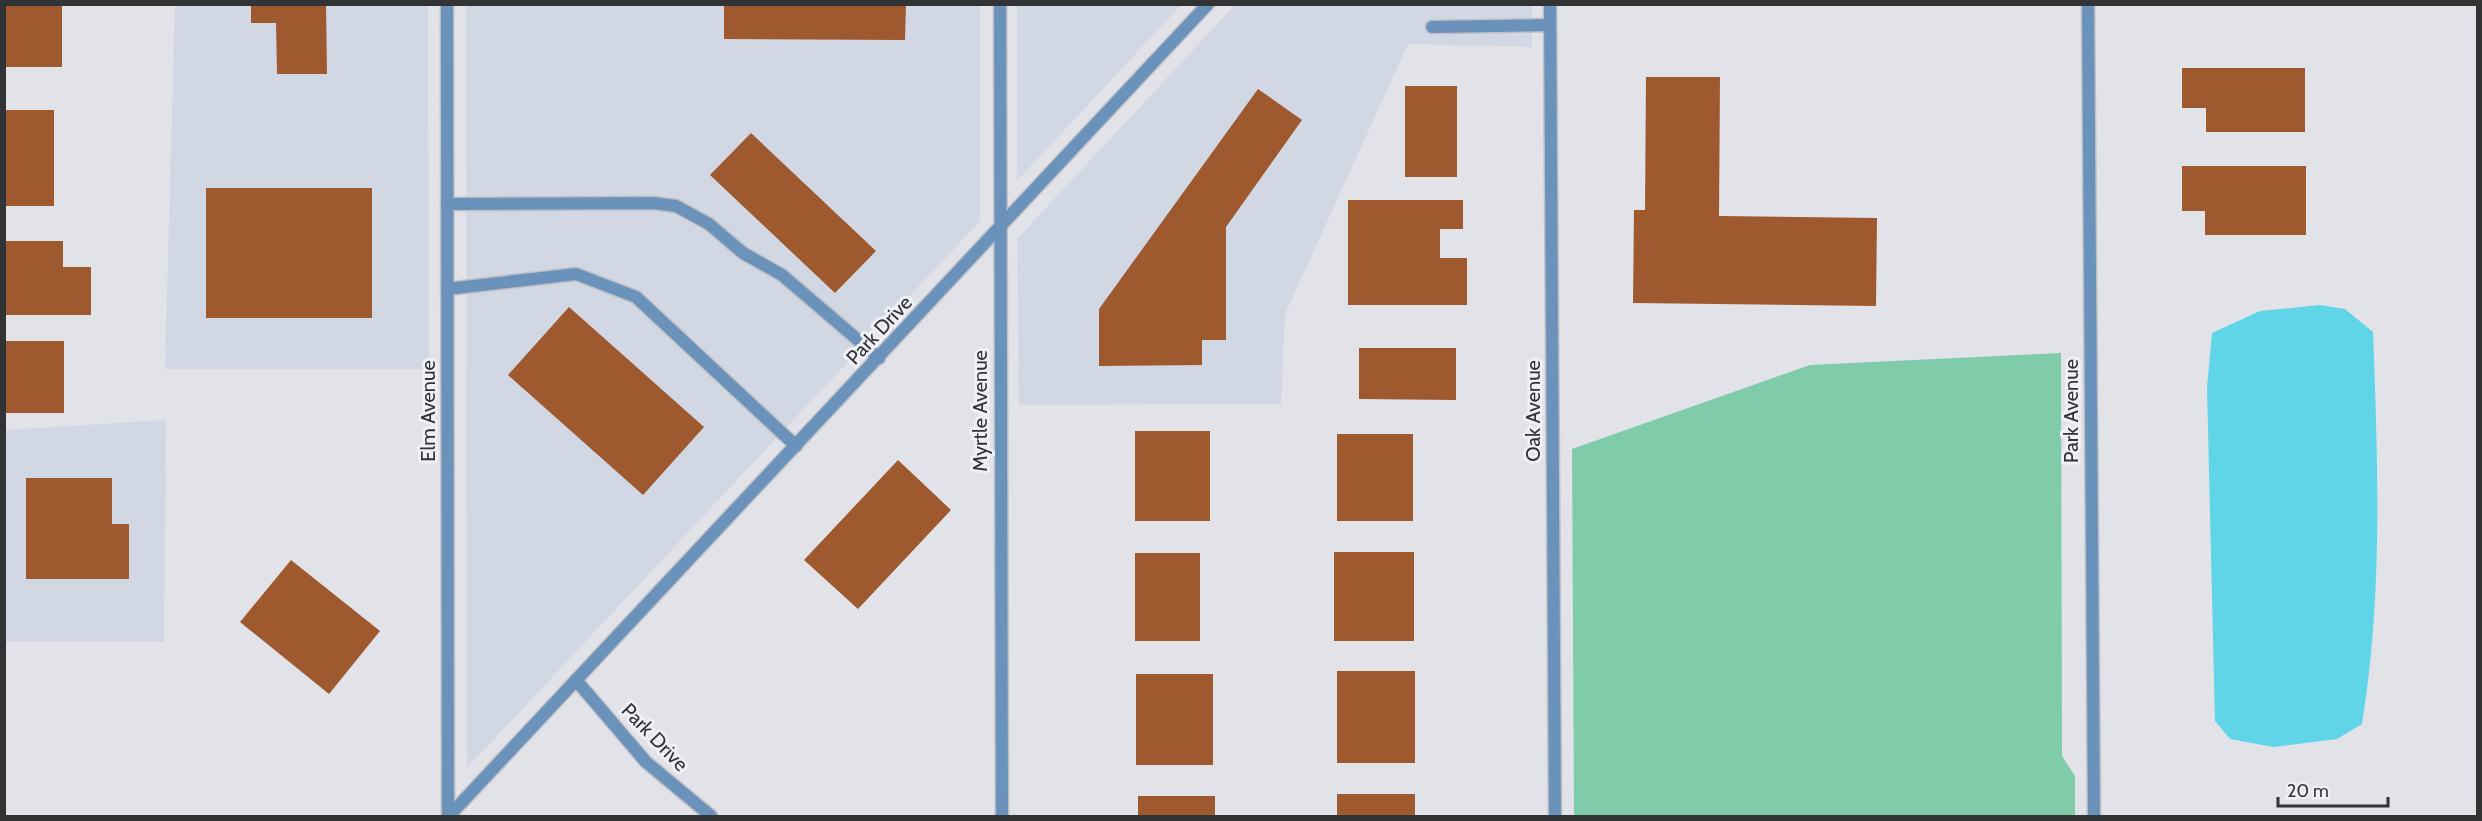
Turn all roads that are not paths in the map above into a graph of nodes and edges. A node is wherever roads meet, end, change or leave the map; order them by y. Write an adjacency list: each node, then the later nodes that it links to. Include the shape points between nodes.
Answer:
1 (447, 4): 8 (street, Elm Avenue)
2 (1000, 4): 9 (street, Myrtle Avenue)
3 (1208, 4): 9 (street, Park Drive)
4 (1550, 4): 6 (street, Oak Avenue)
5 (2088, 4): 18 (street, Park Avenue)
6 (1550, 25): 7 (street); 17 (street, Oak Avenue)
7 (1432, 27)
8 (447, 204): 10 (street, Elm Avenue); 11 (street, via 676,206 782,275)
9 (999, 230): 11 (street, Park Drive); 16 (street, Myrtle Avenue)
10 (447, 289): 12 (street, via 576,274 636,297); 14 (street, Elm Avenue)
11 (879, 358): 12 (street, Park Drive)
12 (796, 446): 13 (street, Park Drive)
13 (576, 680): 14 (street, Park Drive); 15 (street, Park Drive, via 646,762)
14 (448, 816)
15 (711, 816)
16 (1002, 816)
17 (1555, 816)
18 (2094, 816)

